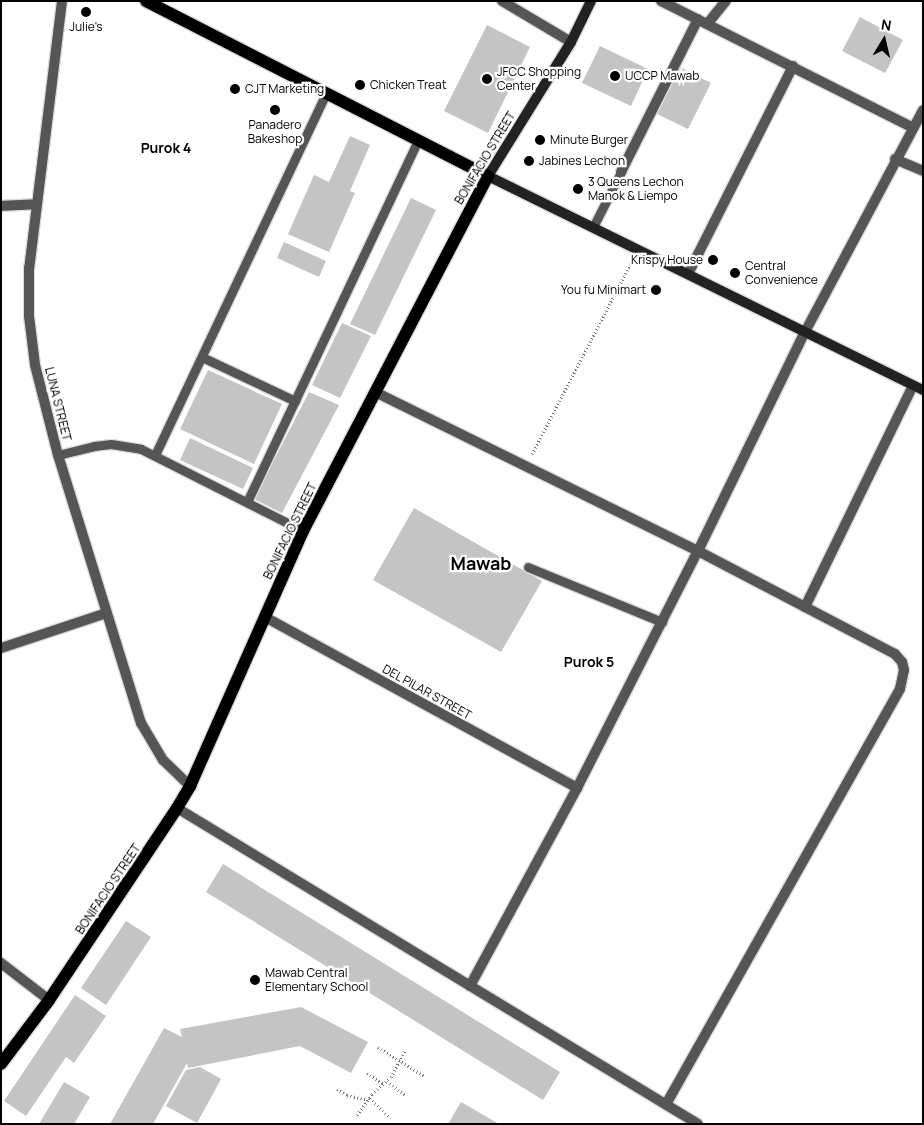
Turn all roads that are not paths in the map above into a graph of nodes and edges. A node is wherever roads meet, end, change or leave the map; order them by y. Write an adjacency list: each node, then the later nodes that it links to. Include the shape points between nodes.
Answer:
1 (62, 1): 18 (street, LUNA STREET)
2 (146, 1): 10 (main road)
3 (502, 1): 8 (street)
4 (591, 1): 8 (main road, BONIFACIO STREET)
5 (661, 1): 7 (street)
6 (726, 1): 7 (street)
7 (703, 21): 9 (street); 15 (street)
8 (571, 42): 17 (main road, BONIFACIO STREET)
9 (793, 66): 12 (street); 21 (street)
10 (326, 93): 13 (main road); 23 (lane)
11 (923, 110): 12 (street)
12 (912, 127): 14 (street)
13 (418, 140): 17 (main road); 27 (lane)
14 (896, 159): 16 (street); 22 (street)
15 (622, 172): 20 (lane)
16 (923, 172)
17 (488, 176): 20 (main road); 26 (main road, BONIFACIO STREET)
18 (36, 204): 19 (street); 29 (street, LUNA STREET, via 29,268 29,316 35,365)
19 (1, 206)
20 (592, 227): 21 (main road)
21 (688, 274): 22 (main road)
22 (805, 332): 24 (main road); 32 (street)
23 (202, 357): 27 (lane); 28 (lane)
24 (913, 386): 25 (main road); 34 (street)
25 (923, 390)
26 (375, 392): 31 (main road, BONIFACIO STREET); 32 (street)
27 (295, 400): 30 (lane)
28 (155, 454): 29 (lane, via 111,444); 30 (lane)
29 (58, 455): 35 (street, LUNA STREET)
30 (247, 502): 31 (lane)
31 (303, 532): 36 (main road, BONIFACIO STREET)
32 (698, 551): 34 (street); 37 (street)
33 (528, 567): 37 (lane)
34 (805, 607): 46 (street, via 895,654 902,662 903,680)
35 (106, 613): 38 (street); 39 (street, LUNA STREET, via 142,723 163,760)
36 (264, 617): 39 (main road, BONIFACIO STREET); 40 (street, DEL PILAR STREET)
37 (662, 622): 40 (street)
38 (1, 648)
39 (190, 786): 41 (main road, BONIFACIO STREET)
40 (577, 788): 43 (street)
41 (177, 808): 43 (street); 44 (main road, BONIFACIO STREET)
42 (1, 963): 44 (street)
43 (470, 986): 46 (street)
44 (50, 1000): 45 (main road, BONIFACIO STREET)
45 (1, 1064)
46 (666, 1104): 47 (street)
47 (698, 1124)

